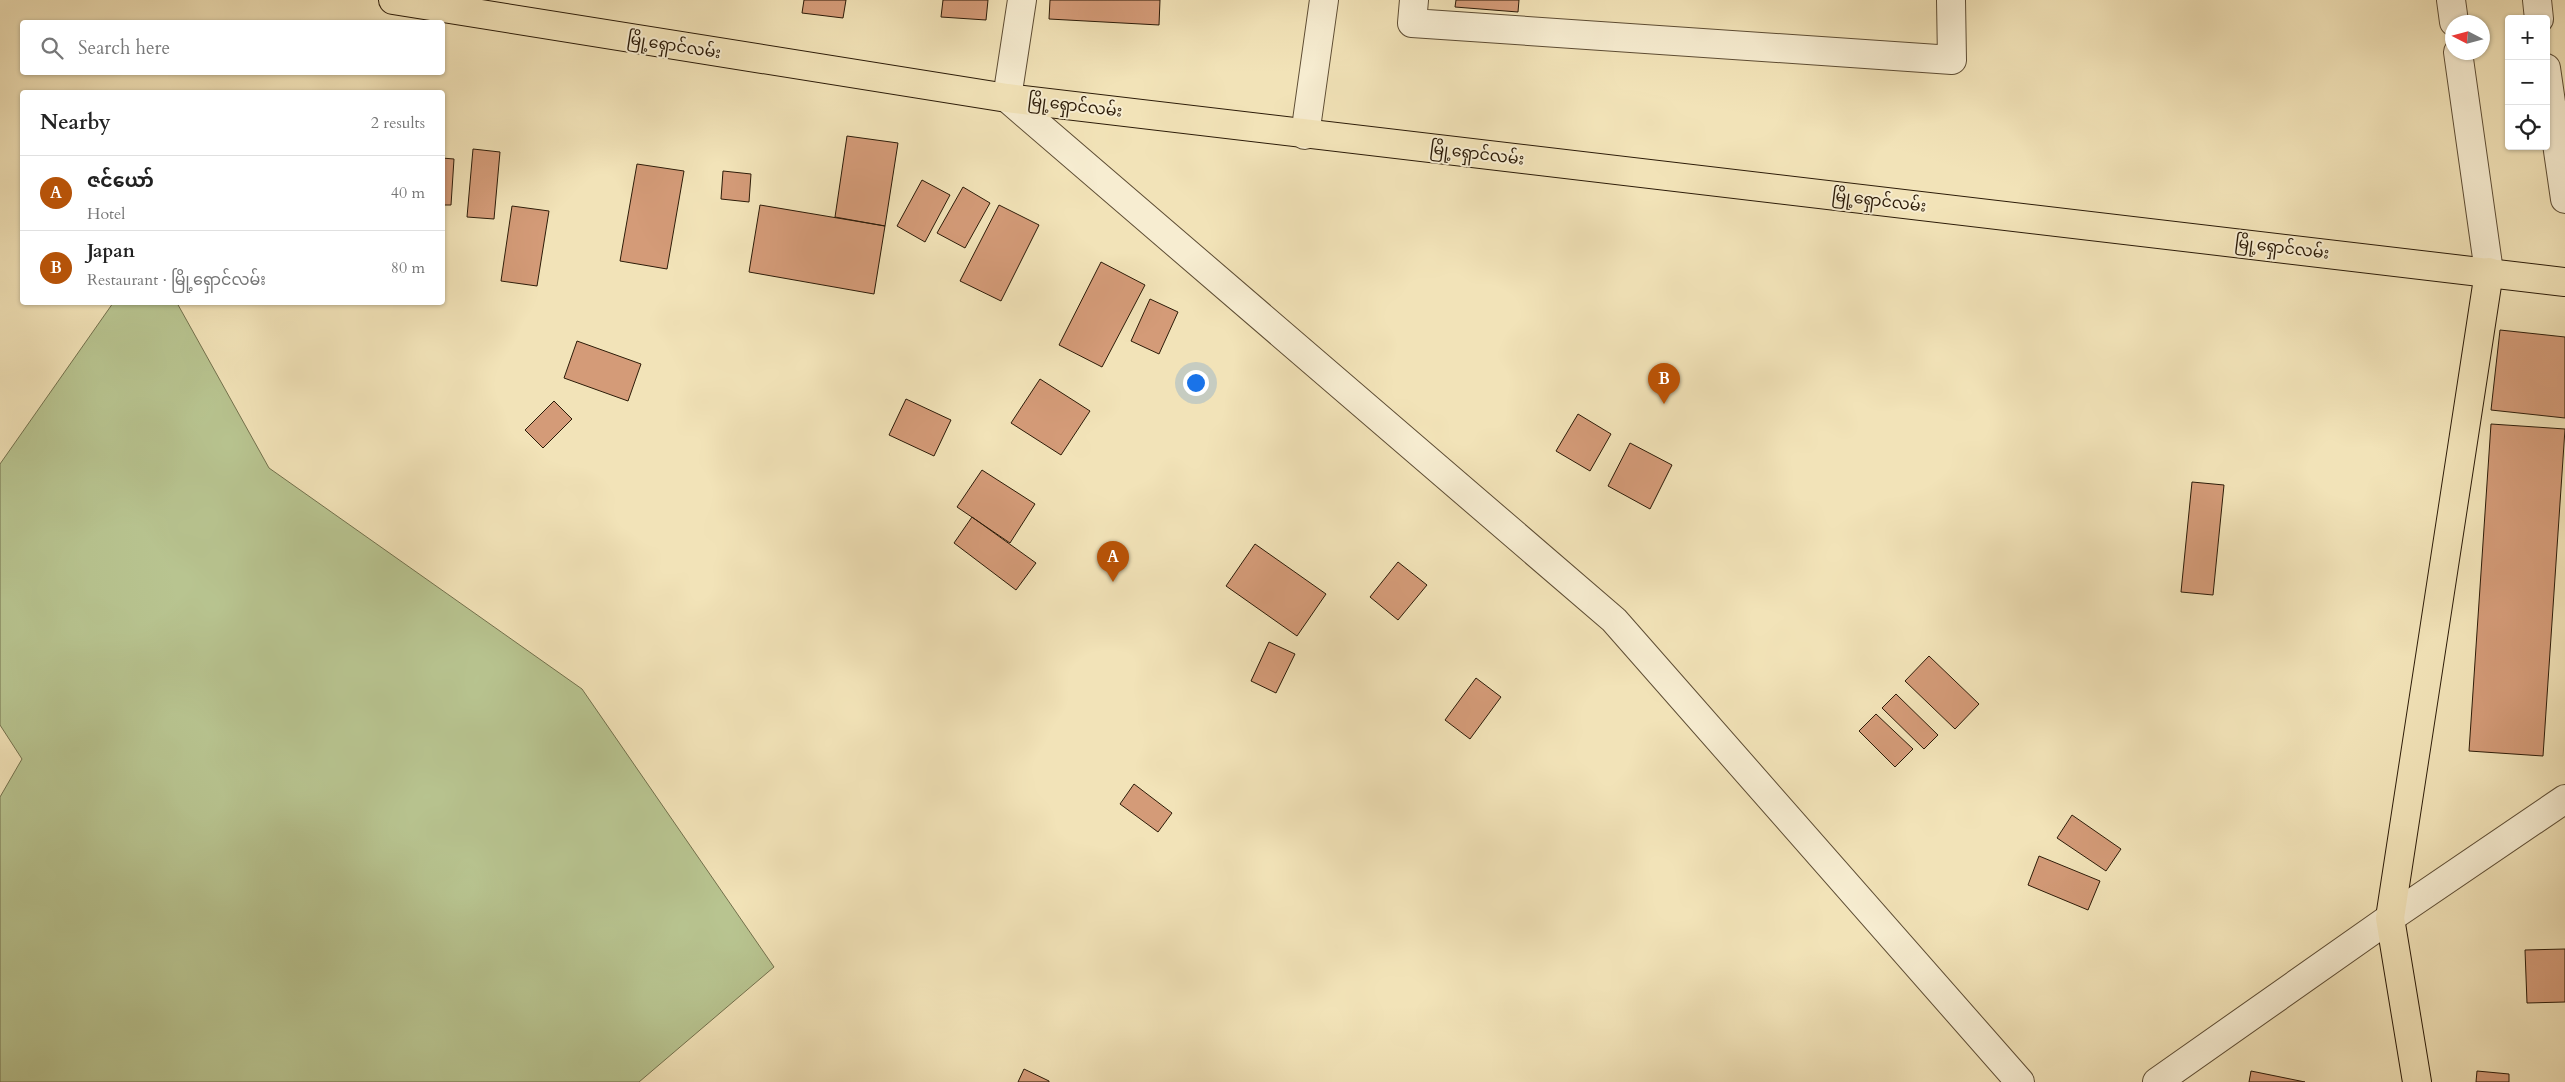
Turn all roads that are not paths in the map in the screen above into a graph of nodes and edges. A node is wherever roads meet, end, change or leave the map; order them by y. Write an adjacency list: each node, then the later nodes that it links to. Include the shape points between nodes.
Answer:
1 (392, 0): 12 (main road, မြို့ရှောင်လမ်း)
2 (1022, 0): 12 (street)
3 (1324, 0): 13 (street)
4 (1414, 0): 5 (street, via 1412,22 1952,60)
5 (1951, 0)
6 (2451, 0): 8 (street)
7 (2536, 0): 9 (street)
8 (2453, 15)
9 (2538, 15)
10 (2459, 60): 15 (street)
11 (2550, 96): 14 (street)
12 (1007, 98): 13 (main road, မြို့ရှောင်လမ်း); 19 (street, via 1614,620)
13 (1305, 134): 15 (main road, မြို့ရှောင်လမ်း)
14 (2565, 199)
15 (2489, 272): 16 (main road, မြို့ရှောင်လမ်း); 18 (main road)
16 (2565, 282)
17 (2565, 799): 18 (street)
18 (2390, 918): 20 (street); 21 (main road)
19 (2020, 1082)
20 (2158, 1082)
21 (2417, 1082)

